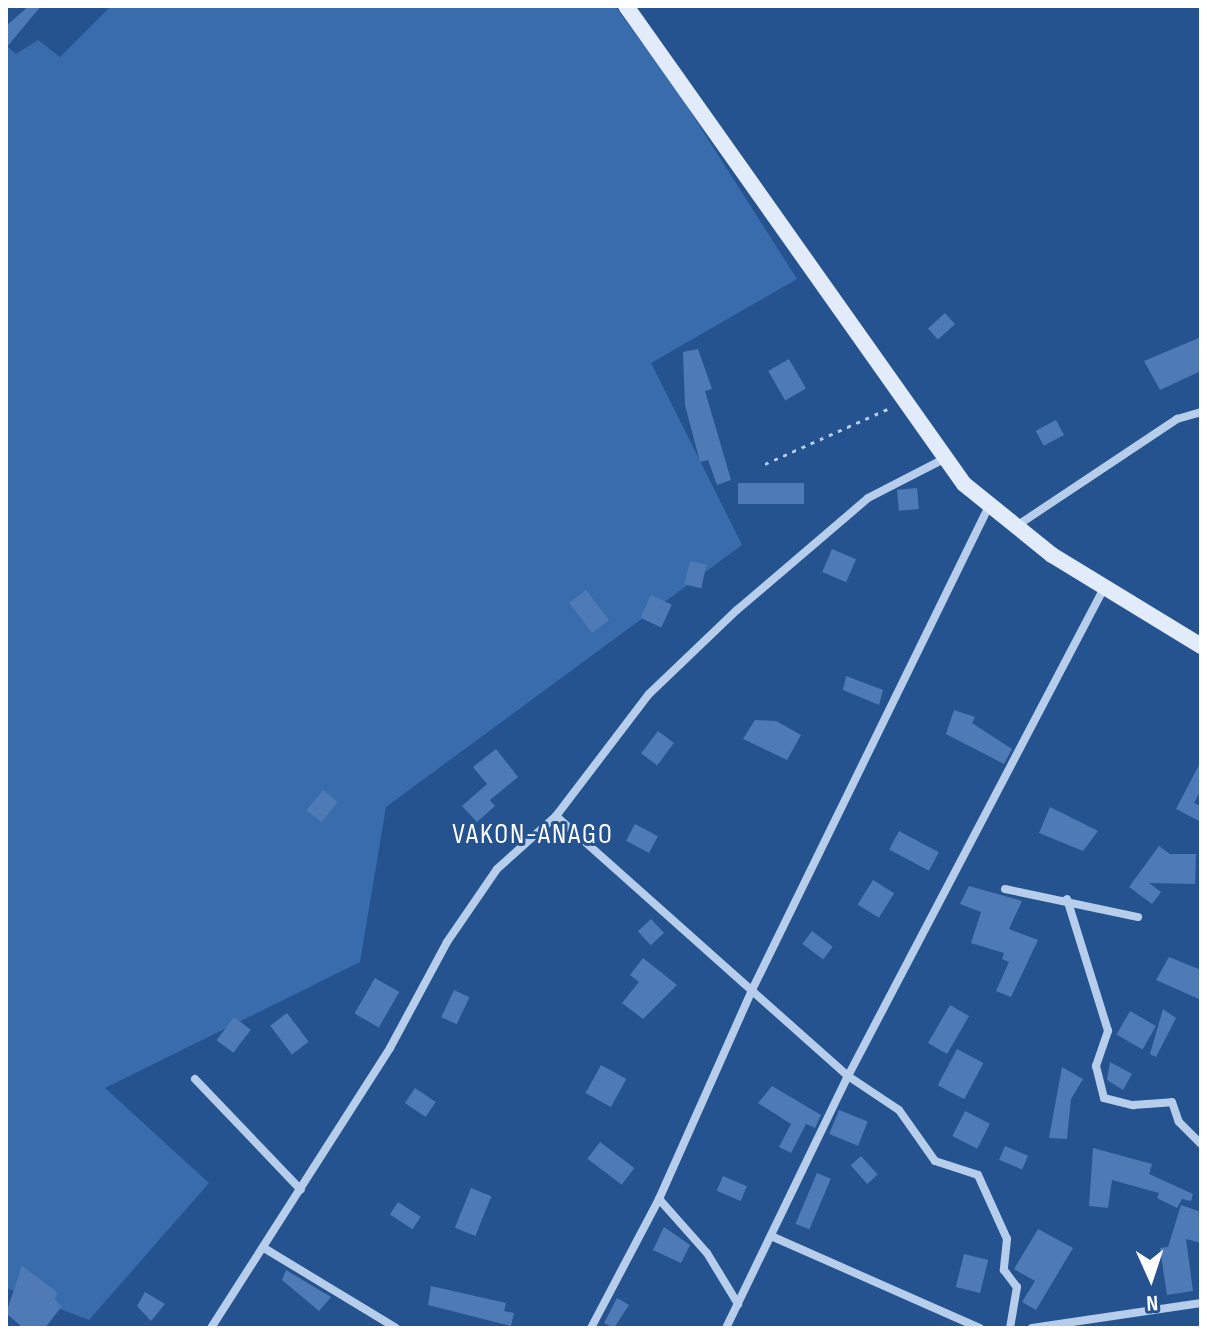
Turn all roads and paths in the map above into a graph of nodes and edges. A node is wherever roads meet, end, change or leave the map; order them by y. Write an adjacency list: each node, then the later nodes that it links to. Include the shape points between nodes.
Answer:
1 (626, 6): 2 (main road)
2 (906, 400): 4 (main road); 5 (path)
3 (1201, 412): 7 (street, via 1177,419)
4 (944, 459): 6 (main road); 10 (street, via 868,498 737,610 649,694)
5 (765, 464)
6 (989, 506): 7 (main road); 14 (street)
7 (1013, 528): 8 (main road)
8 (1104, 588): 9 (main road); 15 (street)
9 (1201, 646)
10 (556, 816): 14 (street); 18 (street, via 497,869 447,942 390,1048)
11 (1005, 889): 12 (street)
12 (1067, 899): 13 (street); 17 (street, via 1108,1031 1096,1066 1104,1098 1147,1105 1172,1102 1179,1122)
13 (1138, 917)
14 (752, 990): 15 (street); 19 (street)
15 (848, 1076): 20 (street); 29 (street, via 899,1110 935,1161 978,1175 1007,1239 1004,1270 1017,1287)
16 (195, 1079): 18 (street)
17 (1201, 1144)
18 (301, 1190): 21 (street)
19 (659, 1199): 23 (street, via 707,1253); 26 (street)
20 (771, 1236): 23 (street); 28 (street)
21 (264, 1248): 24 (street); 25 (street)
22 (1201, 1303): 30 (street)
23 (738, 1304): 27 (street)
24 (211, 1328)
25 (396, 1328)
26 (591, 1328)
27 (726, 1328)
28 (980, 1328)
29 (1010, 1328)
30 (1032, 1328)

